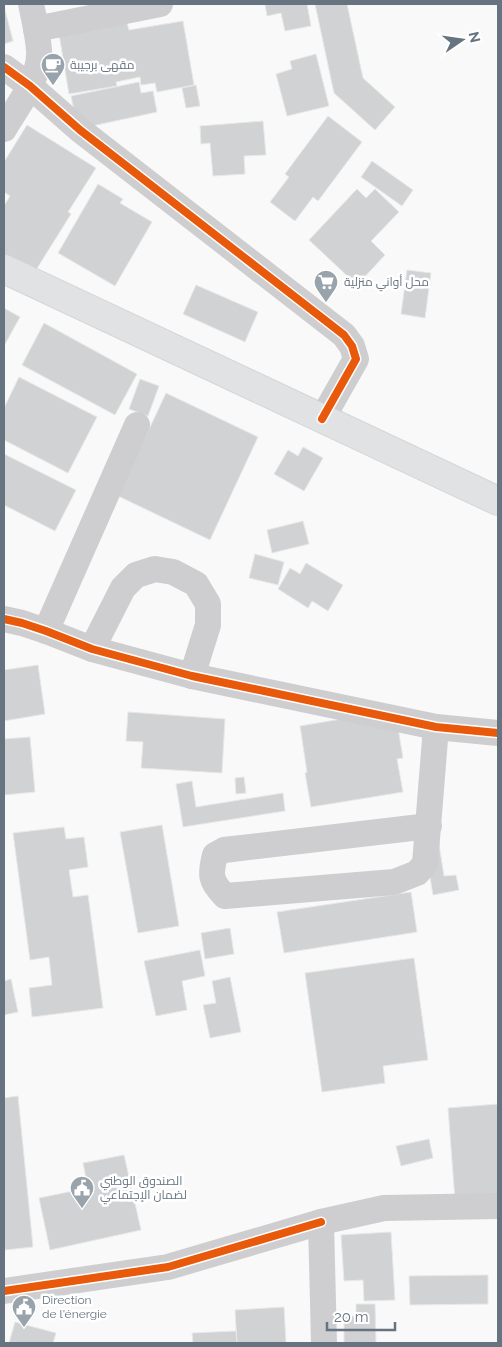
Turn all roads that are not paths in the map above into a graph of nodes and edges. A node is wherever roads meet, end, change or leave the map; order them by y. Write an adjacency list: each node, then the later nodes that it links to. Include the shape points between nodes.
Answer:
1 (160, 4): 2 (street)
2 (33, 16): 4 (street, via 39,52)
3 (4, 67): 4 (street)
4 (30, 86): 5 (street); 7 (street, via 80,130 344,335 356,359)
5 (4, 129)
6 (4, 270): 7 (main road)
7 (322, 419): 9 (main road)
8 (137, 424): 10 (street)
9 (498, 501)
10 (19, 621): 11 (street)
11 (92, 649): 12 (street); 12 (street, via 123,588 136,575 155,569 173,572 196,584 208,604 208,625)
12 (192, 676): 13 (street)
13 (436, 727): 14 (street); 15 (street)
14 (498, 733)
15 (429, 826): 15 (street, via 425,864 418,873 394,882 226,896 215,886 212,870 215,855 224,850)
16 (498, 1206): 17 (street, via 384,1208)
17 (321, 1222): 18 (street, via 168,1267); 19 (street)
18 (4, 1291)
19 (324, 1343)

